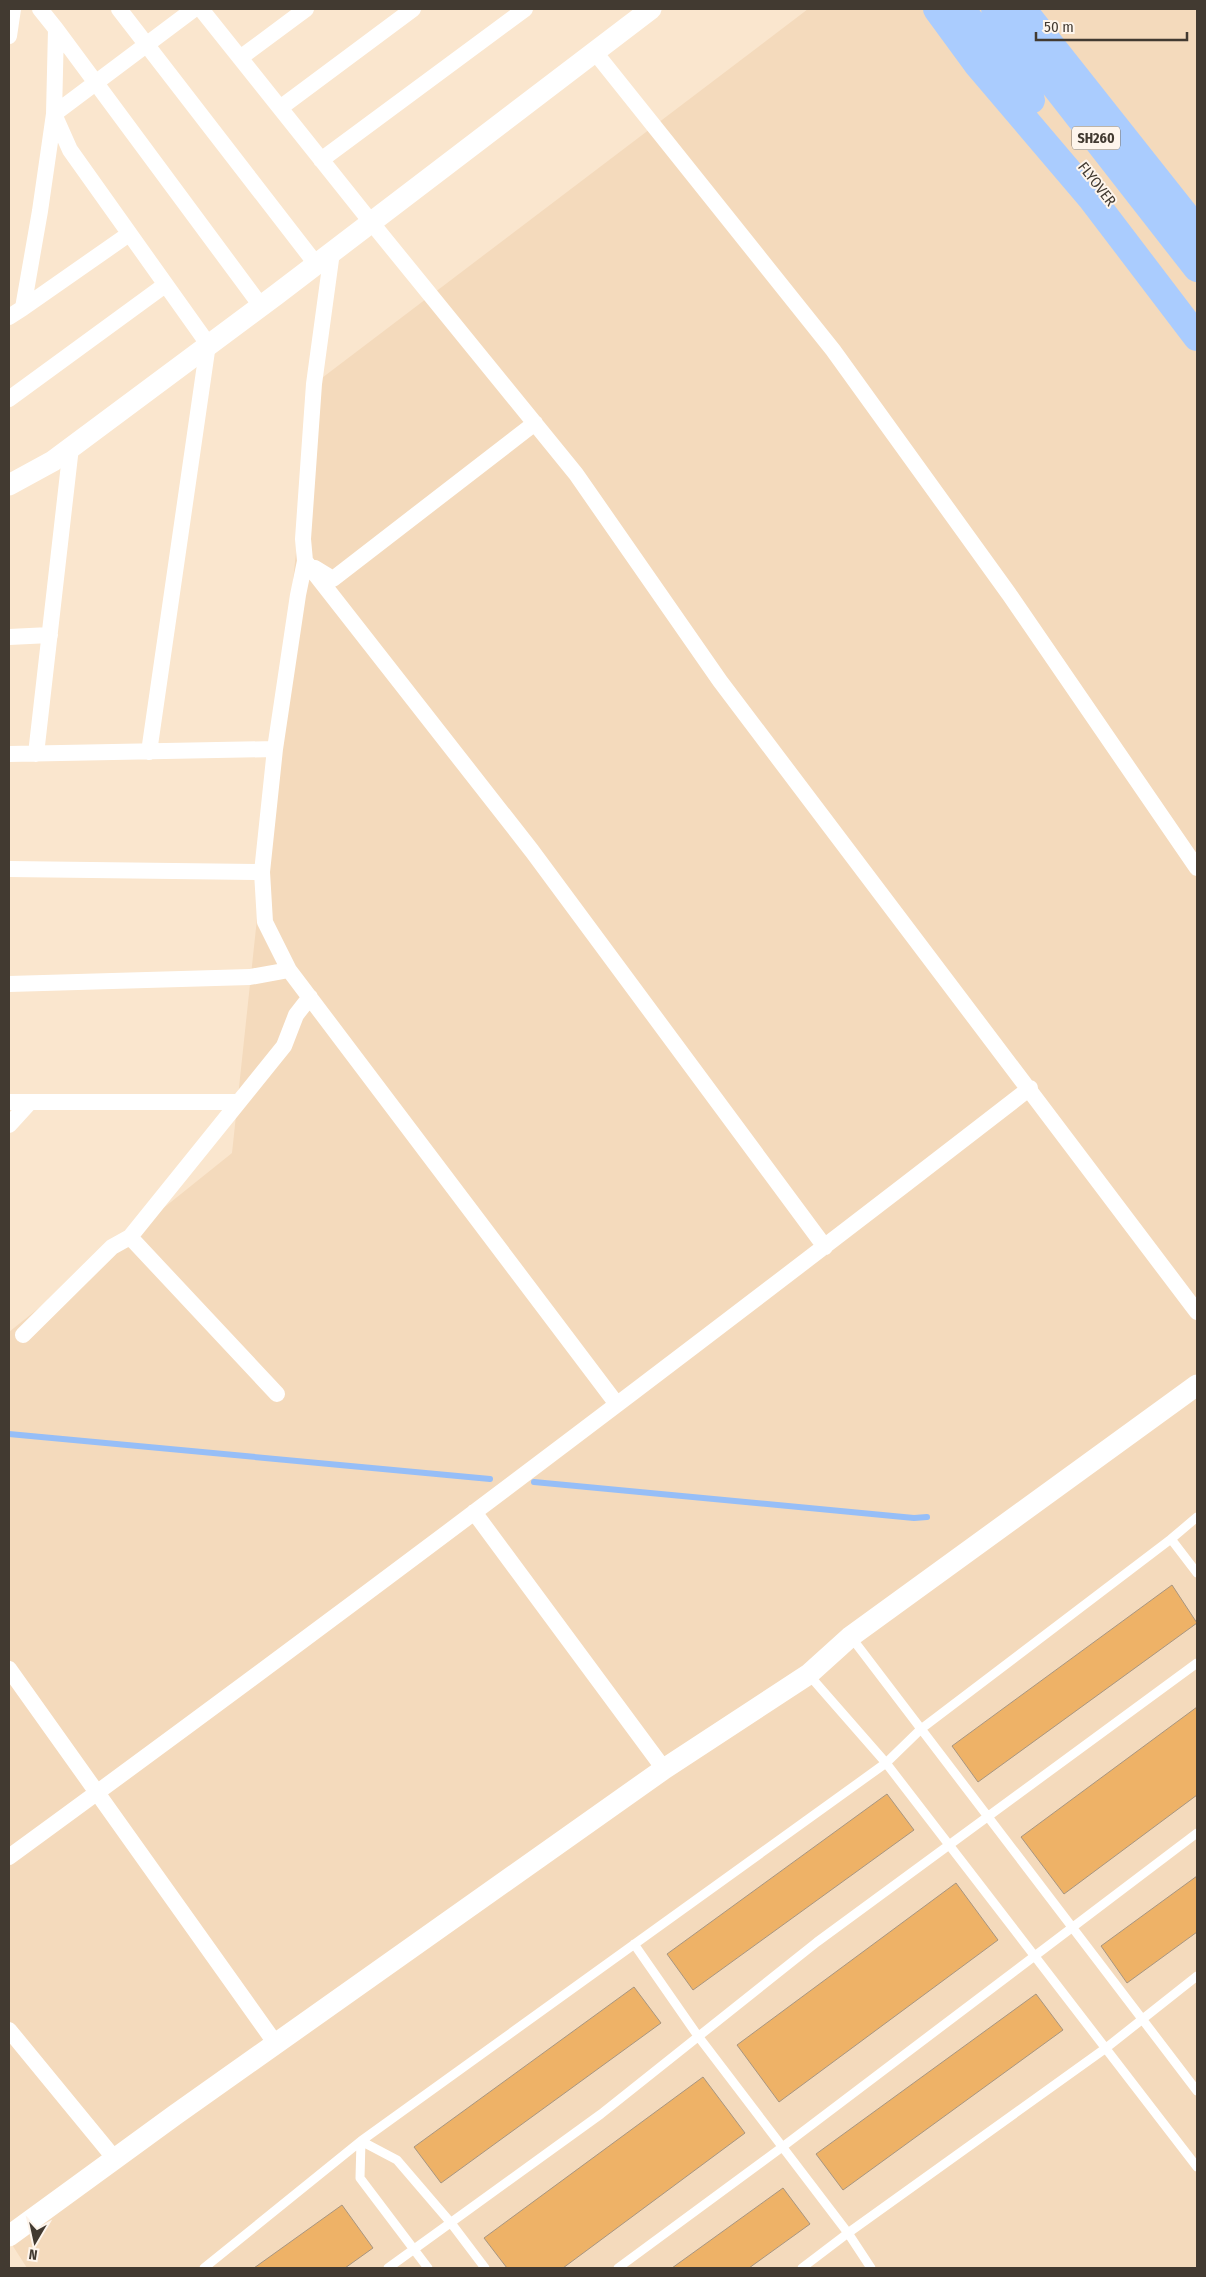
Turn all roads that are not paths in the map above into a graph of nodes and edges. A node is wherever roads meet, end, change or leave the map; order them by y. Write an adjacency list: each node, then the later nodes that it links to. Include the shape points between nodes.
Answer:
1 (13, 9): 15 (street)
2 (40, 9): 14 (street)
3 (119, 9): 16 (street)
4 (194, 9): 16 (street)
5 (201, 9): 18 (street)
6 (306, 9): 18 (street)
7 (413, 9): 20 (street)
8 (525, 9): 22 (street)
9 (652, 9): 17 (street)
10 (937, 9): 33 (highway, via 978,66 1092,199)
11 (961, 9): 31 (highway, FLYOVER)
12 (995, 9): 27 (highway, FLYOVER / SH260)
13 (1022, 9): 24 (highway, SH260)
14 (56, 29): 19 (street); 21 (street)
15 (9, 36)
16 (146, 46): 19 (street); 26 (street)
17 (594, 52): 23 (street); 46 (street, via 833,350 1009,594)
18 (240, 58): 20 (street)
19 (96, 82): 21 (street); 29 (street)
20 (280, 108): 22 (street)
21 (54, 114): 25 (street, via 70,150); 30 (street)
22 (321, 160): 23 (street)
23 (371, 222): 26 (street); 36 (street)
24 (1197, 230)
25 (128, 234): 28 (street); 30 (street)
26 (324, 258): 29 (street); 39 (street, via 303,539)
27 (1197, 268)
28 (165, 285): 34 (street); 35 (street)
29 (261, 306): 34 (street)
30 (23, 308): 32 (street)
31 (1197, 311)
32 (9, 317)
33 (1197, 337)
34 (208, 344): 37 (street); 43 (street)
35 (9, 399)
36 (535, 423): 39 (street, via 333,579); 52 (street, via 576,474 720,681)
37 (71, 447): 38 (street); 40 (street)
38 (9, 485)
39 (305, 561): 42 (street); 58 (street, via 532,851)
40 (50, 635): 41 (street); 45 (street)
41 (9, 637)
42 (275, 749): 43 (street); 48 (street)
43 (149, 752): 45 (street)
44 (9, 754): 45 (street)
45 (36, 754)
46 (1197, 868)
47 (9, 869): 48 (street)
48 (262, 872): 49 (street, via 264,922)
49 (289, 970): 50 (street, via 250,976); 51 (street)
50 (9, 984)
51 (310, 997): 55 (street, via 296,1015 284,1046); 63 (street)
52 (1030, 1088): 58 (street); 59 (street)
53 (9, 1102): 54 (street)
54 (30, 1102): 55 (street); 56 (street)
55 (238, 1102): 57 (street)
56 (9, 1125)
57 (130, 1236): 60 (street, via 112,1247); 62 (street)
58 (825, 1247): 63 (street)
59 (1197, 1312)
60 (24, 1335)
61 (1197, 1385): 68 (street)
62 (277, 1394)
63 (616, 1403): 64 (street)
64 (474, 1512): 74 (street); 75 (street)
65 (1197, 1518): 66 (lane)
66 (1171, 1539): 67 (lane); 72 (lane)
67 (1197, 1573)
68 (850, 1636): 71 (street); 72 (lane)
69 (1197, 1663): 76 (lane)
70 (9, 1669): 75 (street)
71 (809, 1674): 73 (lane); 74 (street)
72 (921, 1729): 73 (lane); 76 (lane)
73 (886, 1763): 78 (lane); 81 (lane)
74 (664, 1769): 87 (street)
75 (98, 1792): 79 (street); 87 (street)
76 (988, 1818): 78 (lane); 80 (lane)
77 (1197, 1834): 80 (lane)
78 (947, 1845): 82 (lane); 86 (lane)
79 (9, 1857)
80 (1072, 1927): 82 (lane); 84 (lane)
81 (634, 1944): 86 (lane); 90 (lane)
82 (1034, 1957): 88 (lane); 91 (lane)
83 (1197, 1976): 84 (lane)
84 (1142, 2019): 88 (lane); 89 (lane)
85 (9, 2030): 92 (street)
86 (698, 2036): 91 (lane); 94 (lane, via 601,2114)
87 (276, 2044): 92 (street)
88 (1106, 2048): 93 (lane); 95 (lane)
89 (1197, 2092)
90 (361, 2141): 94 (lane, via 397,2160); 97 (lane, via 360,2178); 98 (lane)
91 (781, 2148): 95 (lane); 102 (lane)
92 (115, 2159): 96 (street)
93 (1197, 2167)
94 (451, 2223): 97 (lane); 101 (lane)
95 (848, 2233): 103 (lane); 104 (lane)
96 (9, 2236)
97 (414, 2250): 99 (lane); 100 (lane)
98 (204, 2268)
99 (388, 2268)
100 (428, 2268)
101 (486, 2268)
102 (618, 2268)
103 (802, 2268)
104 (871, 2268)

